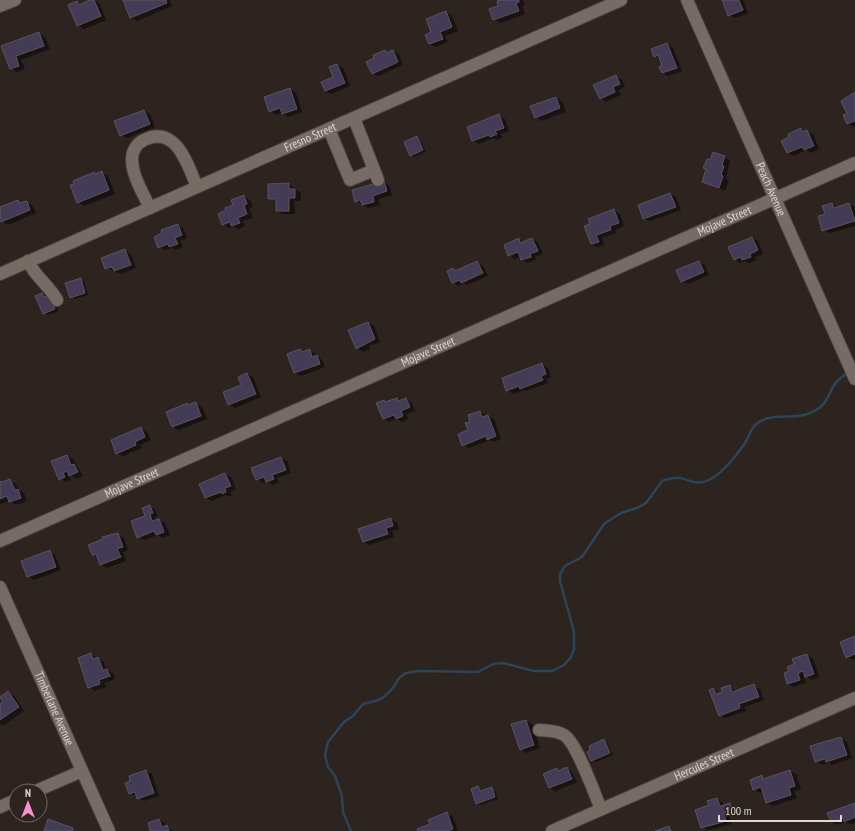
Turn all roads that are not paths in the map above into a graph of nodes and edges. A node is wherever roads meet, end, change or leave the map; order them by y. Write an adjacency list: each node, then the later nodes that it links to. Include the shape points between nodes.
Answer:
1 (15, 0): 4 (street)
2 (621, 0): 5 (street, Fresno Street)
3 (687, 0): 9 (street, Peach Avenue)
4 (0, 6)
5 (354, 118): 6 (street, Fresno Street); 6 (street, via 376,175 350,180)
6 (329, 129): 8 (street, Fresno Street)
7 (855, 163): 9 (street, Mojave Street)
8 (197, 187): 10 (street, Fresno Street); 10 (street, via 188,163 179,148 168,138 156,135 143,140 135,146 132,158 133,172)
9 (775, 198): 14 (street, Peach Avenue); 15 (street, Mojave Street)
10 (150, 208): 11 (street, Fresno Street)
11 (28, 262): 12 (street, Fresno Street); 13 (street, via 33,272 49,287)
12 (0, 274)
13 (57, 300)
14 (855, 379)
15 (0, 541)
16 (0, 587): 19 (street, Timberlane Avenue)
17 (855, 698): 21 (street, Hercules Street)
18 (539, 730): 21 (street, via 564,735 573,744)
19 (82, 771): 20 (street); 22 (street, Timberlane Avenue)
20 (48, 786)
21 (601, 809): 23 (street, Hercules Street)
22 (109, 831)
23 (552, 831)

